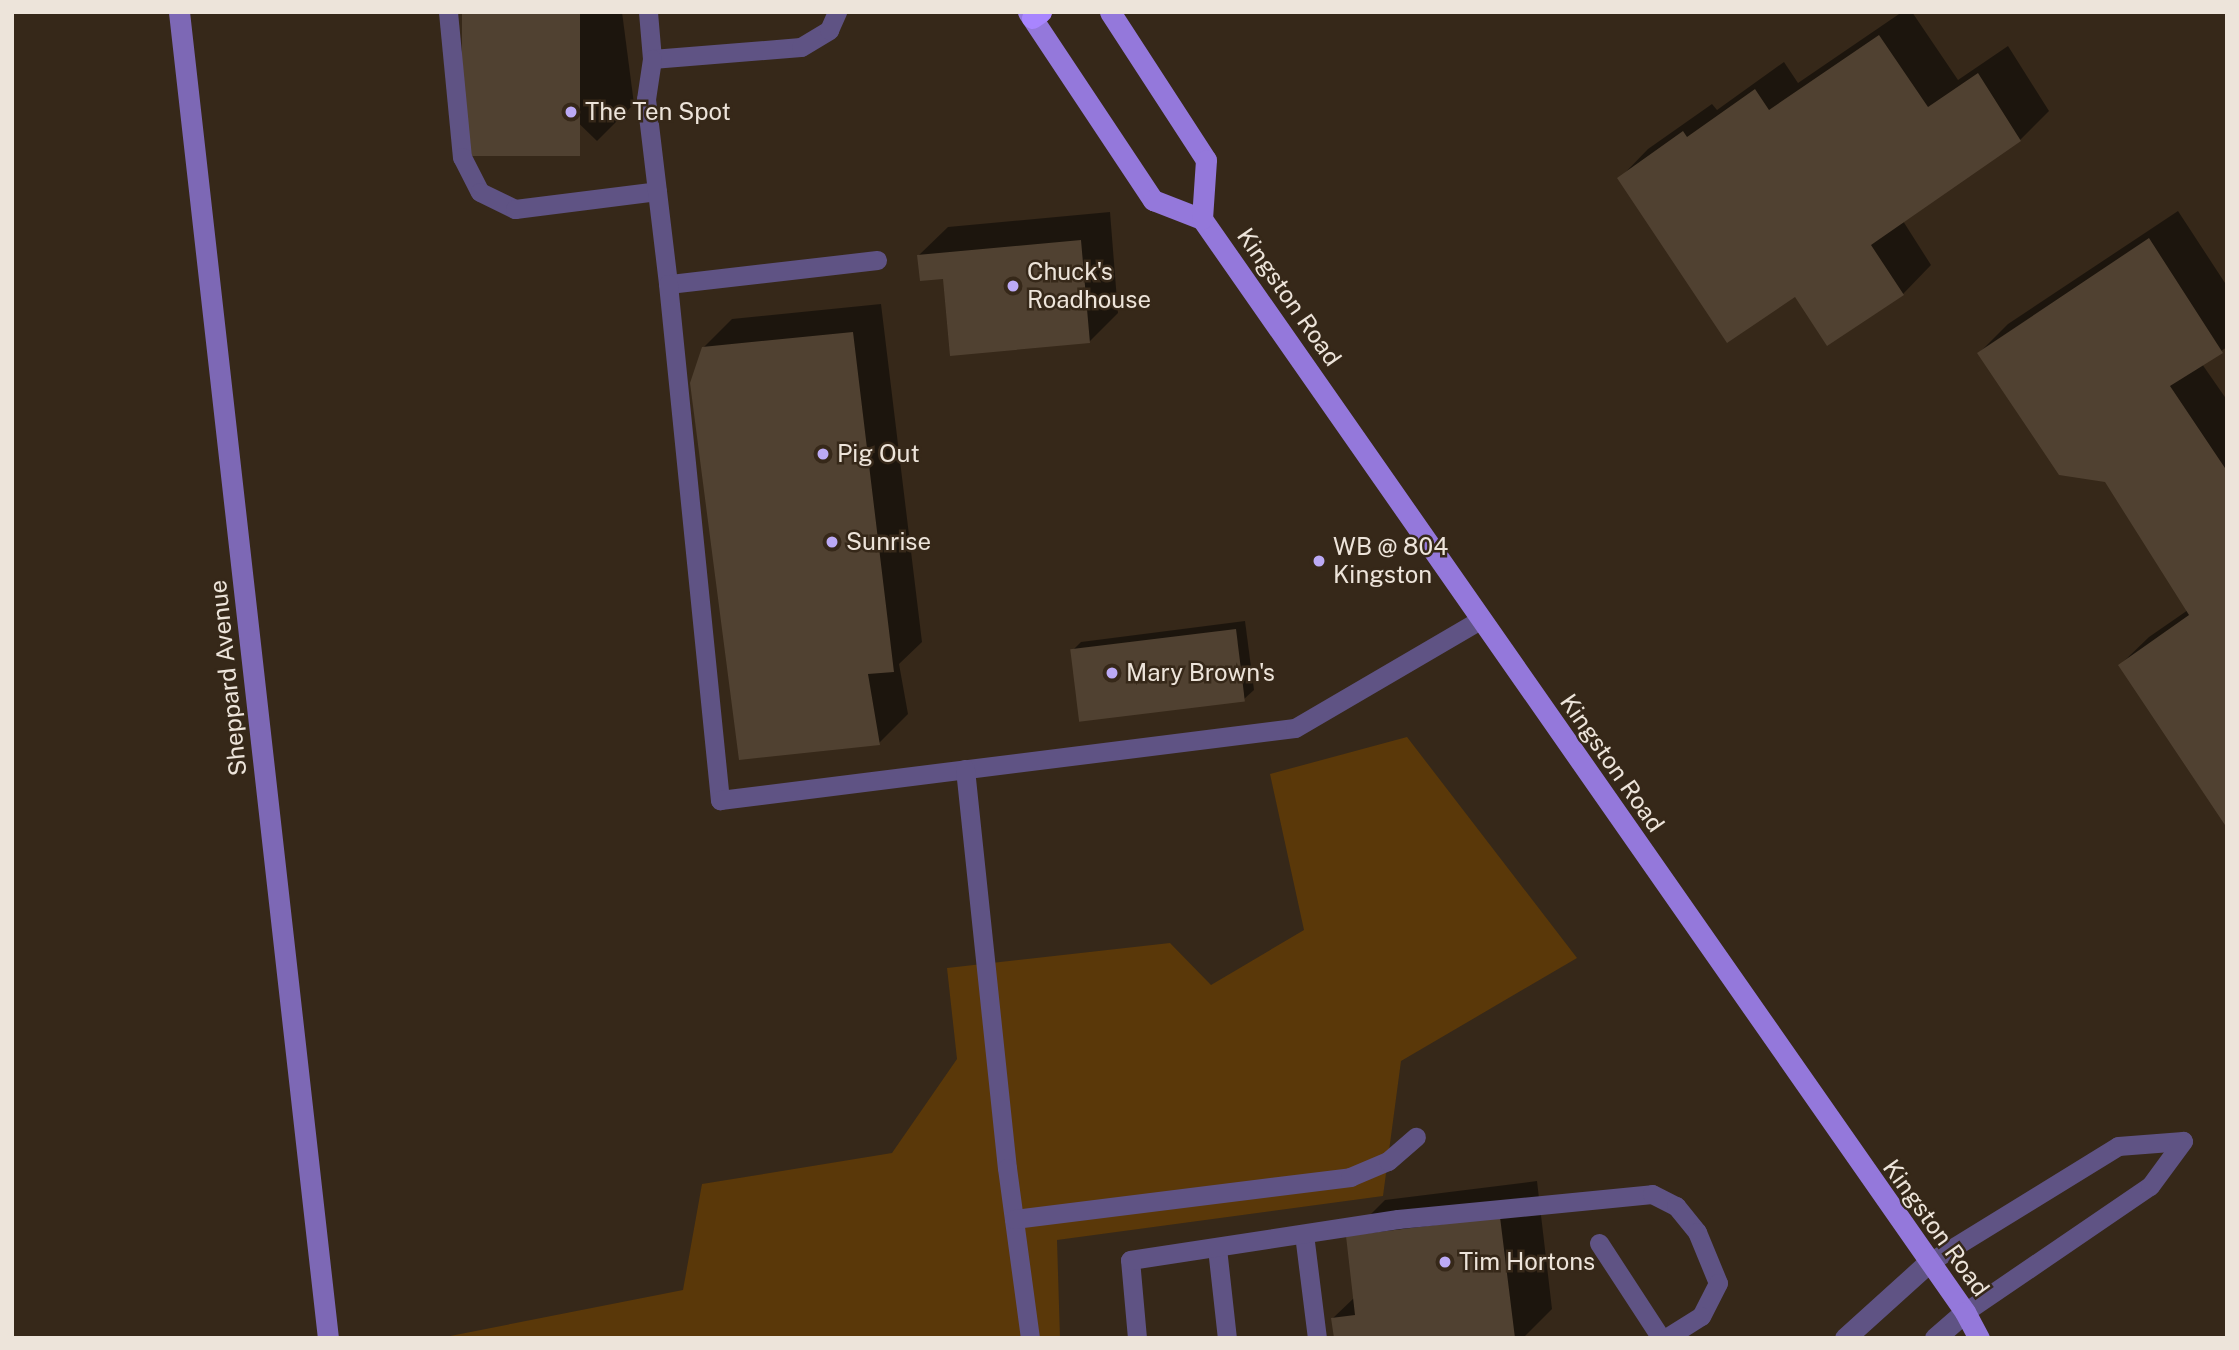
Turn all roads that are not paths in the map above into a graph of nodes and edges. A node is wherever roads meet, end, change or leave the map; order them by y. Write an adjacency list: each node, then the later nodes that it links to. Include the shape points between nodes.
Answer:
1 (179, 12): 21 (street, Sheppard Avenue)
2 (448, 12): 8 (lane, via 462,157 480,192 515,209)
3 (648, 12): 7 (lane)
4 (837, 12): 7 (lane, via 829,30 800,47)
5 (1110, 12): 9 (main road, Kingston Road, via 1206,160)
6 (1034, 14): 9 (main road, Kingston Road, via 1153,200)
7 (652, 59): 8 (lane, via 646,99)
8 (657, 191): 11 (lane)
9 (1202, 219): 12 (main road, Kingston Road)
10 (877, 260): 11 (lane)
11 (668, 284): 13 (lane, via 720,800)
12 (1480, 620): 13 (lane, via 1295,729); 19 (main road, Kingston Road)
13 (965, 769): 15 (lane)
14 (1416, 1137): 15 (lane, via 1388,1161 1350,1177)
15 (1014, 1219): 22 (lane)
16 (1304, 1234): 18 (lane); 25 (lane); 26 (lane, via 1398,1219 1652,1194 1676,1206 1697,1232 1718,1283 1701,1316)
17 (1599, 1243): 26 (lane)
18 (1217, 1248): 23 (lane, via 1130,1260); 24 (lane)
19 (1928, 1263): 20 (main road, Kingston Road); 20 (lane, via 2118,1146 2183,1141 2150,1186); 27 (street)
20 (1965, 1312): 28 (street); 29 (main road, Kingston Road)
21 (328, 1338)
22 (1030, 1338)
23 (1137, 1338)
24 (1227, 1338)
25 (1317, 1338)
26 (1664, 1338)
27 (1845, 1338)
28 (1935, 1338)
29 (1979, 1338)

